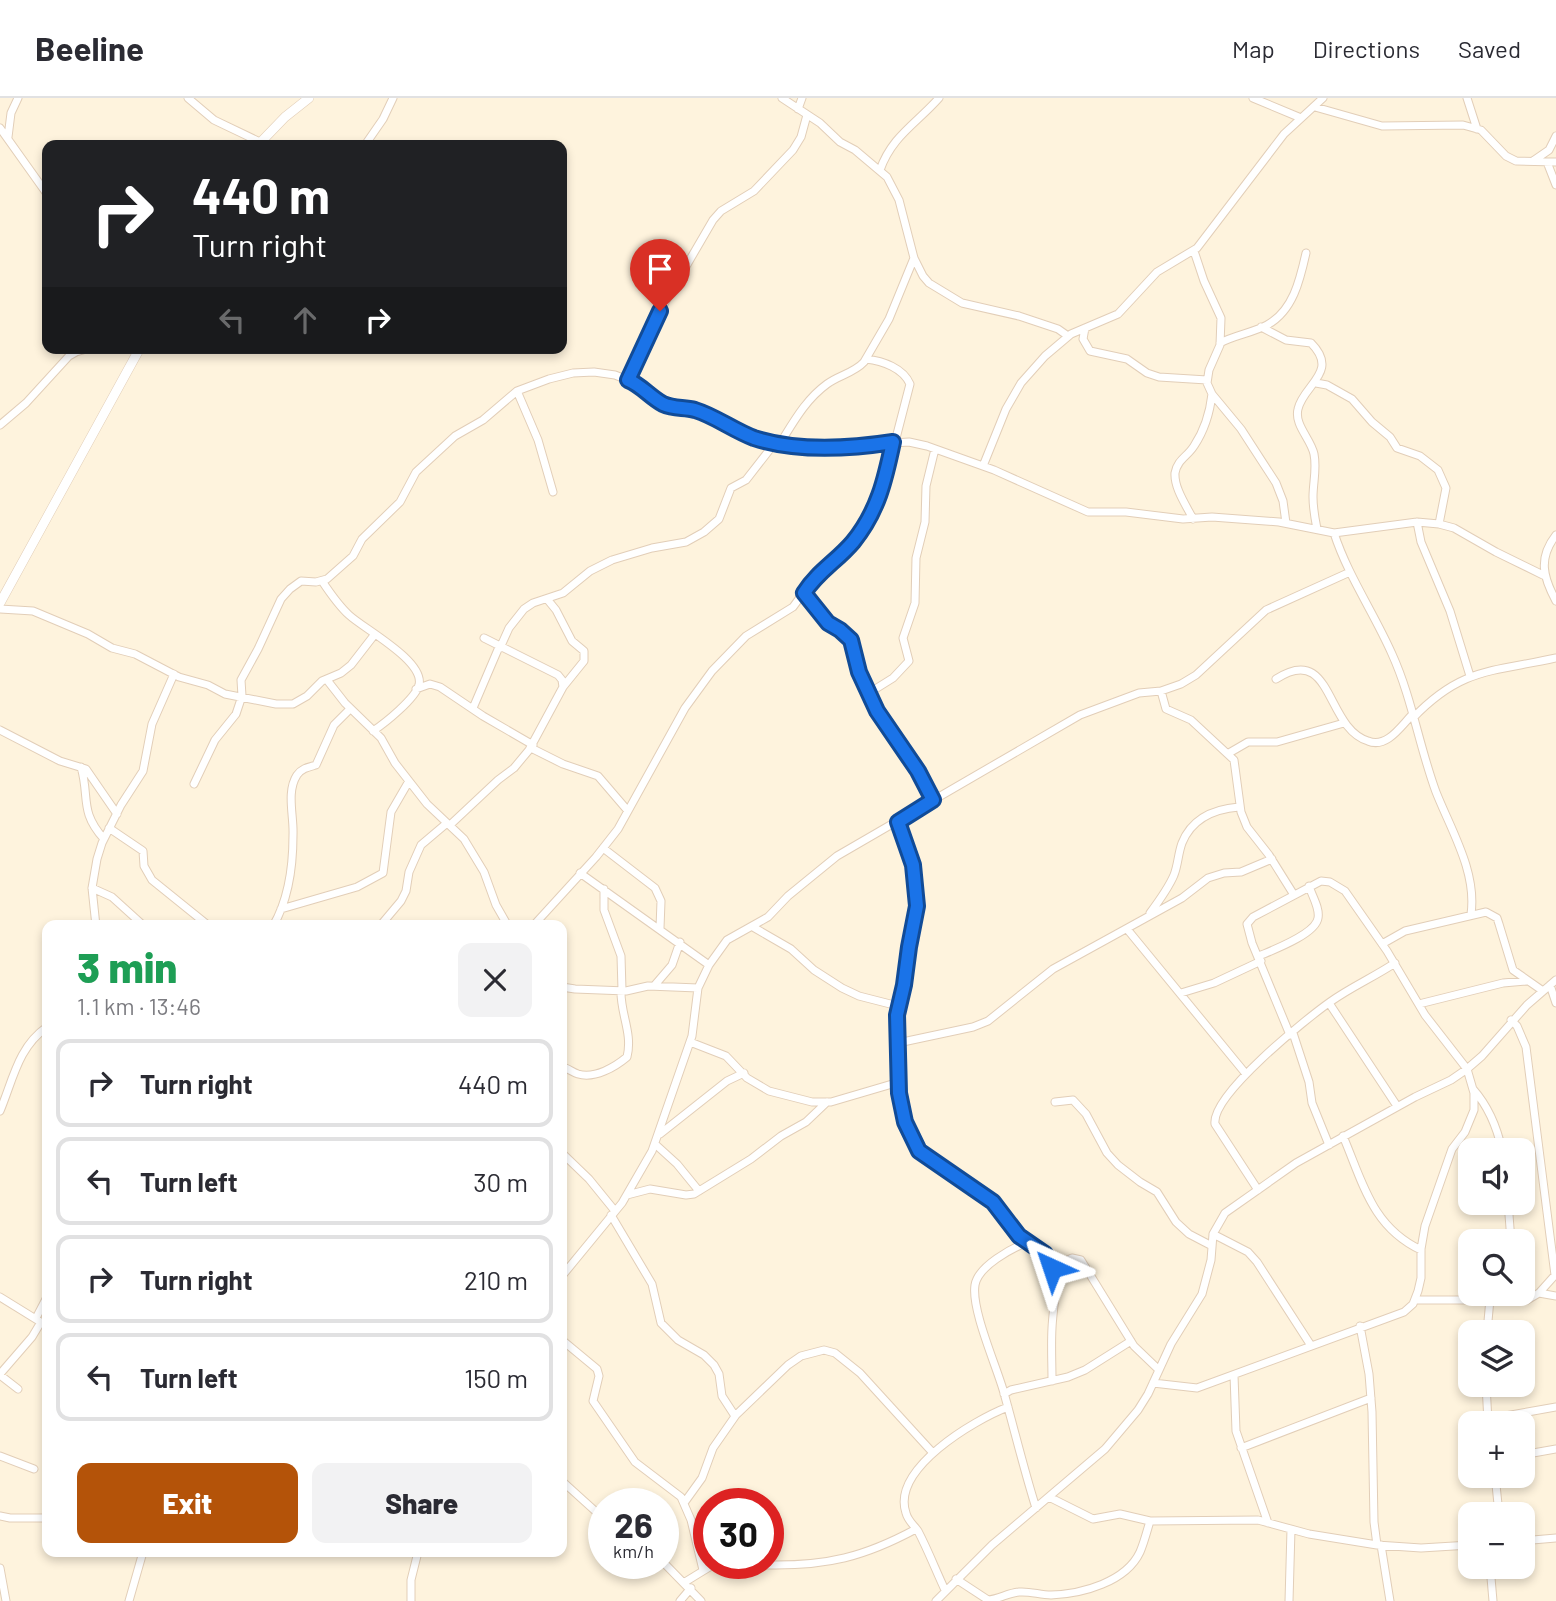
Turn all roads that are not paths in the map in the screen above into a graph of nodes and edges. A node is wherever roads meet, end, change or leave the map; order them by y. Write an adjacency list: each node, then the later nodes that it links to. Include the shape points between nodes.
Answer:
1 (18, 98): 18 (street)
2 (188, 98): 19 (street, via 214,120)
3 (309, 98): 20 (street)
4 (393, 98): 21 (street)
5 (782, 98): 12 (street)
6 (802, 98): 12 (street)
7 (939, 98): 25 (street, via 897,137)
8 (1254, 98): 14 (street)
9 (1323, 98): 11 (street)
10 (1467, 98): 16 (street)
11 (1315, 107): 14 (street); 16 (street, via 1382,126 1463,125)
12 (798, 110): 13 (street)
13 (807, 115): 25 (street); 38 (street, via 793,150 754,191 713,220 660,311)
14 (1301, 118): 28 (street, via 1283,134)
15 (0, 128): 18 (street)
16 (1477, 129): 22 (street, via 1506,156)
17 (1556, 136): 22 (street, via 1549,150)
18 (8, 137): 27 (street)
19 (252, 140)
20 (263, 140)
21 (368, 140)
22 (1531, 162): 23 (street)
23 (1547, 162): 24 (street); 26 (street)
24 (1556, 162)
25 (880, 170): 30 (street, via 894,187)
26 (1556, 185)
27 (42, 187)
28 (1194, 251): 32 (street, via 1157,272 1118,314); 34 (street, via 1221,318)
29 (1306, 253): 31 (street, via 1287,307)
30 (914, 258): 33 (street, via 929,283 955,300 1052,326); 37 (street, via 889,319)
31 (1261, 327): 34 (street); 40 (street, via 1317,349 1321,367)
32 (1085, 328): 33 (street); 39 (street, via 1083,340 1090,351 1128,359 1159,377)
33 (1068, 336): 47 (street, via 1021,383)
34 (1220, 343): 39 (street)
35 (72, 354): 43 (street)
36 (137, 354): 62 (street)
37 (866, 359): 44 (street, via 897,370 910,384); 45 (street, via 859,368 817,391)
38 (628, 380): 41 (street, via 594,372 573,373); 45 (street, via 675,409 694,410)
39 (1207, 380): 42 (street)
40 (1316, 383): 52 (street, via 1352,400 1396,448 1420,456 1438,470 1446,488); 53 (street, via 1301,401 1297,416 1314,450)
41 (517, 391): 48 (street); 58 (street, via 424,463 400,502 362,539 353,556)
42 (1212, 394): 49 (street, via 1211,410 1200,435 1175,470); 51 (street, via 1276,483)
43 (0, 425)
44 (894, 442): 45 (street); 46 (street); 59 (street, via 878,501 852,542)
45 (776, 445): 60 (street, via 747,480 731,488 719,519 704,533 600,565 563,593)
46 (935, 449): 47 (street); 75 (street, via 916,558 915,603 903,638 909,661)
47 (983, 466): 49 (street, via 1088,512)
48 (554, 492)
49 (1193, 519): 51 (street)
50 (1417, 522): 52 (street); 54 (street); 69 (street)
51 (1286, 523): 53 (street)
52 (1439, 524): 57 (street)
53 (1317, 530): 54 (street)
54 (1334, 533): 56 (street)
55 (1556, 535): 57 (street, via 1543,559)
56 (1350, 572): 74 (street, via 1266,610 1196,675); 79 (street, via 1392,653)
57 (1544, 575): 61 (street)
58 (322, 581): 64 (street, via 349,614); 76 (street, via 301,582 281,599 240,680)
59 (804, 593): 75 (street, via 828,623 851,640); 90 (street, via 793,607 746,636 712,671 685,708)
60 (547, 599): 66 (street, via 524,609); 72 (street, via 586,656)
61 (1556, 601)
62 (0, 603)
63 (0, 609): 68 (street, via 33,611)
64 (375, 634): 71 (street, via 351,665); 73 (street, via 416,671)
65 (484, 638): 66 (street)
66 (500, 647): 72 (street, via 558,675); 77 (street)
67 (1556, 658): 69 (street)
68 (174, 674): 76 (street); 91 (street, via 152,724 143,771)
69 (1470, 676): 79 (street, via 1448,687)
70 (1276, 679): 80 (street, via 1299,668 1316,675)
71 (327, 680): 76 (street, via 293,704); 78 (street)
72 (563, 687): 83 (street)
73 (416, 689): 77 (street, via 430,684 440,687); 82 (street)
74 (1161, 691): 84 (street, via 1166,709 1185,716); 88 (street, via 1080,715)
75 (869, 693): 88 (street)
76 (242, 697): 87 (street)
77 (473, 708): 83 (street)
78 (350, 709): 82 (street); 103 (street, via 337,720 316,765 297,776 291,793 292,864)
79 (1413, 716): 80 (street, via 1389,739 1374,743 1355,736); 104 (street, via 1423,756 1463,856)
80 (1344, 723): 84 (street, via 1277,742 1248,742)
81 (0, 730): 85 (street)
82 (373, 731): 86 (street)
83 (532, 746): 90 (street, via 563,764 598,776); 93 (street, via 514,768)
84 (1229, 754): 89 (street, via 1236,768)
85 (81, 767): 91 (street); 95 (street, via 86,809)
86 (409, 781): 93 (street); 103 (street, via 391,811 383,873 357,887)
87 (194, 784)
88 (933, 800): 92 (street)
89 (1239, 807): 97 (street, via 1247,827); 105 (street, via 1205,815 1190,830 1175,874)
90 (628, 811): 96 (street)
91 (117, 814): 94 (street)
92 (898, 822): 113 (street, via 837,856); 132 (street, via 913,865 917,906)
93 (449, 824): 110 (street, via 421,845 406,891); 111 (street, via 473,852)
94 (109, 828): 95 (street); 108 (street, via 143,851 152,880)
95 (104, 839): 100 (street)
96 (603, 848): 98 (street); 114 (street, via 659,893)
97 (1272, 859): 102 (street); 105 (street, via 1209,878)
98 (580, 873): 101 (street); 112 (street)
99 (1309, 887): 102 (street); 117 (street, via 1330,882 1345,891); 118 (street, via 1319,914 1316,925)
100 (92, 888): 106 (street); 107 (street, via 112,897)
101 (604, 889): 114 (street); 126 (street, via 604,910 621,956)
102 (1294, 895): 118 (street, via 1248,921)
103 (281, 909): 109 (street)
104 (1471, 914): 117 (street, via 1405,931); 121 (street, via 1486,912 1497,918 1510,965)
105 (1148, 916): 115 (street)
106 (95, 920)
107 (137, 920)
108 (202, 920)
109 (276, 920)
110 (385, 920)
111 (505, 920)
112 (538, 920)
113 (753, 927): 120 (street, via 727,940); 132 (street, via 842,988)
114 (660, 928): 116 (street)
115 (1127, 929): 128 (street); 137 (street, via 1053,969 988,1021)
116 (680, 942): 120 (street); 123 (street, via 672,965)
117 (1382, 944): 119 (street)
118 (1260, 959): 128 (street, via 1214,983); 135 (street)
119 (1395, 963): 129 (street); 131 (street)
120 (709, 965): 125 (street)
121 (1528, 981): 127 (street); 131 (street)
122 (1553, 983): 127 (street); 130 (street)
123 (654, 986): 125 (street); 126 (street)
124 (567, 988): 126 (street)
125 (698, 988): 136 (street)
126 (621, 990): 139 (street, via 628,1027 627,1057 601,1073 576,1074)
127 (1543, 991): 133 (street)
128 (1181, 993): 141 (street)
129 (1329, 1003): 135 (street); 146 (street)
130 (1556, 1003)
131 (1419, 1004): 138 (street)
132 (898, 1006): 137 (street)
133 (1511, 1020): 138 (street); 164 (street, via 1526,1047)
134 (42, 1031): 147 (street, via 28,1043)
135 (1291, 1034): 141 (street); 152 (street)
136 (690, 1042): 140 (street, via 726,1056); 148 (street)
137 (898, 1043): 142 (street)
138 (1467, 1069): 143 (street); 146 (street)
139 (567, 1070)
140 (744, 1073): 144 (street, via 769,1091); 148 (street, via 727,1081)
141 (1246, 1073): 154 (street, via 1214,1116)
142 (899, 1082): 144 (street); 159 (street, via 905,1122 919,1151 993,1202)
143 (1473, 1088): 150 (street, via 1483,1100); 161 (street, via 1474,1110 1452,1149)
144 (827, 1102): 155 (street, via 806,1122)
145 (1055, 1102): 160 (street, via 1073,1100 1107,1153 1129,1175 1157,1192 1189,1234)
146 (1397, 1106): 149 (street)
147 (0, 1111)
148 (659, 1135): 151 (street)
149 (1343, 1136): 152 (street); 161 (street, via 1379,1217 1395,1235)
150 (1498, 1138)
151 (655, 1144): 155 (street); 156 (street)
152 (1329, 1145): 154 (street)
153 (567, 1158): 157 (street)
154 (1258, 1190): 158 (street, via 1226,1213)
155 (699, 1191): 156 (street, via 686,1195 650,1189)
156 (627, 1195): 157 (street)
157 (613, 1213): 163 (street); 188 (street, via 652,1284 661,1323 714,1365 722,1396)
158 (1213, 1234): 160 (street); 176 (street, via 1248,1252 1257,1262)
159 (1028, 1242): 162 (street, via 1045,1254); 183 (street, via 990,1264 975,1286 978,1313)
160 (1212, 1246): 177 (street, via 1202,1294)
161 (1421, 1250): 170 (street)
162 (1052, 1268): 174 (street, via 1072,1258 1081,1260); 180 (street, via 1057,1292)
163 (567, 1270)
164 (1556, 1274): 165 (street)
165 (1539, 1293): 166 (street); 167 (street)
166 (1535, 1295)
167 (1556, 1296)
168 (3, 1299): 171 (street); 172 (street)
169 (1458, 1299): 170 (street)
170 (1415, 1300): 173 (street, via 1404,1312)
171 (0, 1307)
172 (41, 1322): 178 (street)
173 (1360, 1326): 176 (street); 184 (street)
174 (1131, 1341): 177 (street); 180 (street, via 1085,1370)
175 (567, 1344): 197 (street, via 597,1369 593,1401 625,1450 676,1491)
176 (1310, 1345): 179 (street)
177 (1159, 1370): 181 (street)
178 (0, 1374): 182 (street)
179 (1234, 1375): 181 (street, via 1197,1388); 189 (street)
180 (1052, 1381): 183 (street)
181 (1153, 1384): 196 (street, via 1119,1434)
182 (18, 1389)
183 (1004, 1394): 185 (street)
184 (1371, 1398): 189 (street); 209 (street, via 1374,1522)
185 (1008, 1407): 191 (street, via 971,1425); 199 (street)
186 (1556, 1407): 187 (street)
187 (1535, 1411)
188 (735, 1416): 191 (street, via 788,1365 824,1350 860,1373); 197 (street)
189 (1241, 1448): 203 (street)
190 (1556, 1449): 192 (street)
191 (933, 1453): 205 (street, via 923,1461 906,1494 905,1512)
192 (1535, 1453)
193 (0, 1456): 194 (street)
194 (34, 1469)
195 (567, 1486): 198 (street)
196 (1049, 1497): 199 (street); 202 (street, via 1093,1519 1120,1514)
197 (684, 1503): 204 (street)
198 (588, 1505)
199 (1036, 1508): 217 (street)
200 (0, 1516): 201 (street)
201 (42, 1518)
202 (1150, 1521): 203 (street); 217 (street, via 1130,1566 1094,1586 1050,1595 1014,1592 988,1600)
203 (1268, 1522): 206 (street)
204 (693, 1528)
205 (916, 1529): 213 (street, via 871,1552 842,1560); 220 (street)
206 (1291, 1529): 209 (street); 227 (street)
207 (1556, 1538): 208 (street)
208 (1535, 1540)
209 (1379, 1545): 210 (street); 228 (street)
210 (1458, 1546)
211 (142, 1557): 222 (street)
212 (417, 1557): 223 (street)
213 (784, 1565)
214 (0, 1568): 221 (street)
215 (679, 1577): 219 (street)
216 (695, 1579): 219 (street)
217 (956, 1579): 220 (street)
218 (1491, 1579): 229 (street)
219 (688, 1586): 224 (street); 225 (street)
220 (945, 1590): 226 (street)
221 (6, 1601)
222 (129, 1601)
223 (411, 1601)
224 (680, 1601)
225 (701, 1601)
226 (936, 1601)
227 (1289, 1601)
228 (1390, 1601)
229 (1493, 1601)

